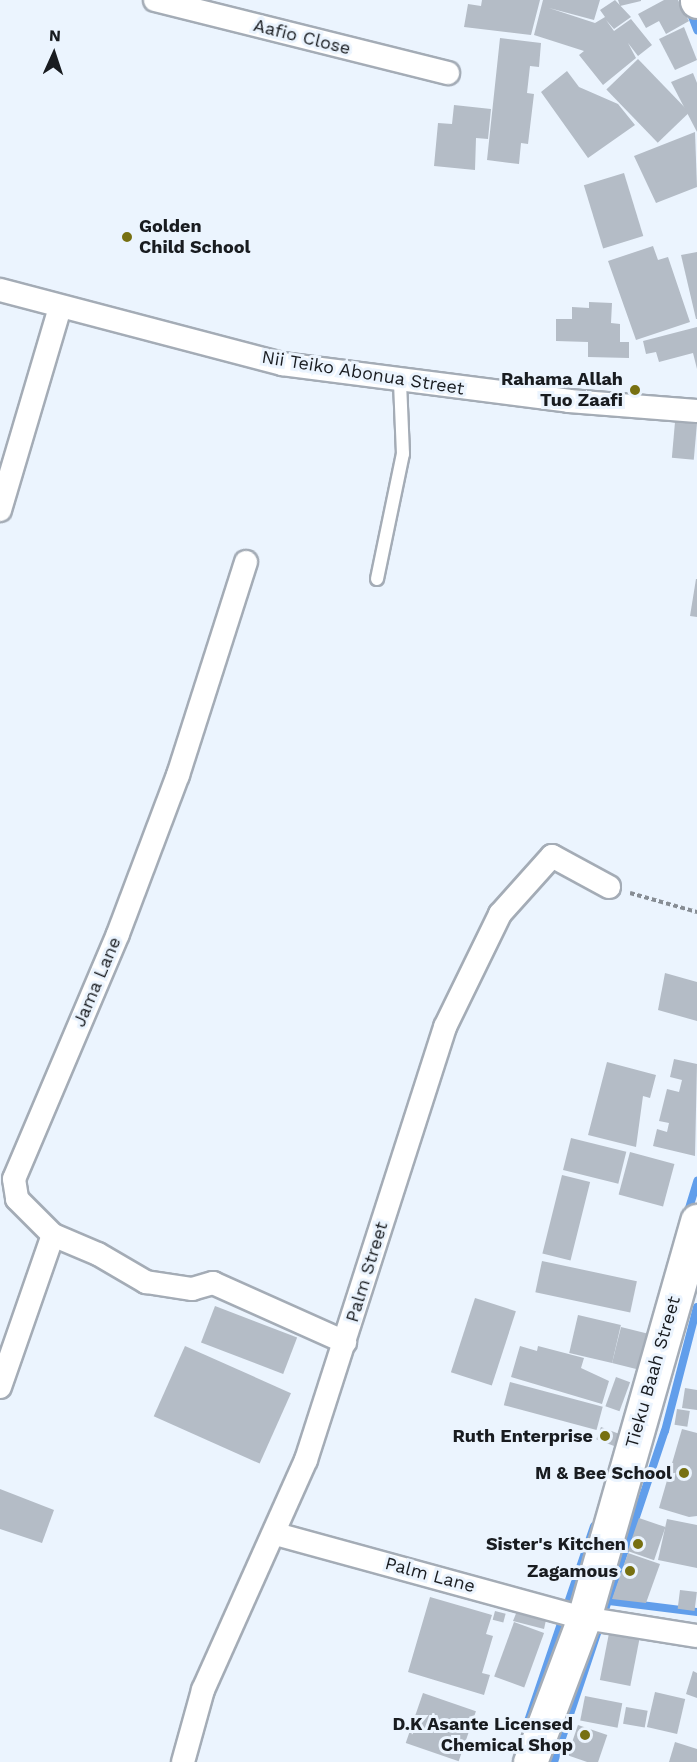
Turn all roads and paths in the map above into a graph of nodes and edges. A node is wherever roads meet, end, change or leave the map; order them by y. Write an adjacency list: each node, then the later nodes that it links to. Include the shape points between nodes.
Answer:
1 (155, 0): 2 (street, Aafio Close)
2 (448, 73)
3 (0, 290): 4 (street, Nii Teiko Abonua Street)
4 (60, 307): 5 (street, Nii Teiko Abonua Street, via 282,364); 7 (street)
5 (400, 381): 6 (street, Nii Teiko Abonua Street); 9 (lane, via 403,454)
6 (697, 411)
7 (0, 510)
8 (246, 562): 13 (street, Jama Lane, via 178,775 118,934 14,1179 17,1199)
9 (376, 579)
10 (609, 887): 11 (path); 14 (street, Palm Street, via 552,856 500,914 445,1028)
11 (697, 912)
12 (697, 1221): 17 (street, Tieku Baah Street)
13 (52, 1235): 14 (street, via 98,1254 146,1282 192,1289 213,1283); 15 (street)
14 (345, 1342): 16 (street, Palm Street)
15 (0, 1387)
16 (276, 1534): 17 (street, Palm Lane); 19 (street, Palm Street, via 203,1690)
17 (584, 1618): 18 (street, Palm Lane); 20 (street, Tieku Baah Street)
18 (697, 1636)
19 (183, 1762)
20 (530, 1762)

